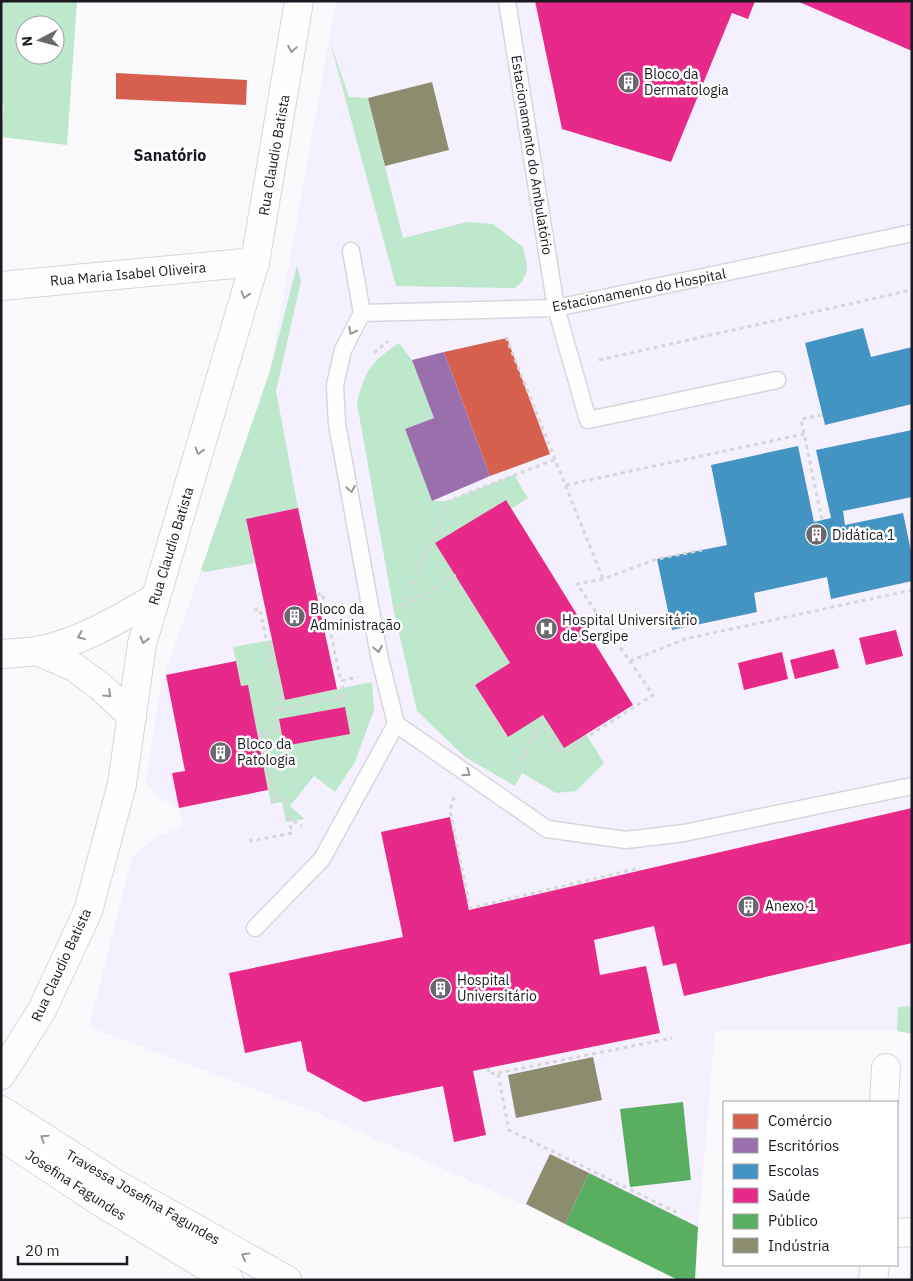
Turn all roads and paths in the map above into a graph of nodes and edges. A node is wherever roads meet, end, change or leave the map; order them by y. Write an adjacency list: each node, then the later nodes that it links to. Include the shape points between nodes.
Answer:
1 (299, 1): 5 (street, Rua Claudio Batista, one-way to 5)
2 (507, 1): 8 (lane, Estacionamento do Ambulatório)
3 (912, 233): 8 (lane, Estacionamento do Hospital)
4 (351, 251): 9 (lane)
5 (255, 262): 6 (street, Rua Maria Isabel Oliveira); 25 (street, Rua Claudio Batista, one-way to 25)
6 (1, 286)
7 (912, 290): 13 (path)
8 (556, 308): 9 (lane, Estacionamento do Hospital); 14 (lane, Estacionamento do Ambulatório, via 588,420)
9 (362, 313): 28 (lane, one-way to 28, via 343,350 335,385 337,424)
10 (497, 337): 17 (path, via 507,337)
11 (394, 339): 12 (path, via 387,341)
12 (370, 358)
13 (598, 360)
14 (777, 380)
15 (822, 414): 16 (path, via 801,419)
16 (804, 434): 18 (path); 19 (path)
17 (556, 459): 18 (path); 26 (path, via 448,501)
18 (566, 486): 22 (path)
19 (822, 520)
20 (702, 550): 22 (path, via 657,559)
21 (456, 575): 26 (path)
22 (603, 579): 31 (path, via 577,584)
23 (912, 590): 31 (path, via 685,639)
24 (316, 595): 33 (path, via 322,593)
25 (155, 598): 29 (street, one-way to 29, via 110,624); 35 (street, Rua Claudio Batista, one-way to 35, via 142,644)
26 (404, 606): 28 (path)
27 (254, 610): 34 (path, via 260,609)
28 (371, 610): 32 (lane, one-way to 32)
29 (37, 651): 30 (street); 35 (street, one-way to 35, via 74,667)
30 (1, 654)
31 (630, 661): 41 (path, via 653,695 561,754 541,724)
32 (383, 672): 33 (path); 36 (lane)
33 (341, 681): 34 (path, via 345,696)
34 (280, 709): 38 (path, via 272,711)
35 (132, 716): 51 (street, Rua Claudio Batista, via 122,784 88,911 42,1010)
36 (396, 724): 41 (lane, one-way to 41); 46 (lane, via 322,859)
37 (281, 729): 38 (path)
38 (276, 731): 42 (path, via 260,734 274,799 285,798)
39 (912, 786): 41 (lane, via 684,833 626,840 548,829)
40 (456, 794): 45 (path, via 450,811)
41 (501, 797)
42 (289, 818): 43 (path); 44 (path, via 292,833)
43 (302, 826)
44 (250, 839)
45 (468, 897)
46 (254, 928)
47 (672, 1038): 50 (path)
48 (488, 1068): 50 (path, via 489,1074)
49 (886, 1068): 52 (street)
50 (498, 1073): 55 (path, via 508,1130)
51 (1, 1075)
52 (884, 1101)
53 (1, 1110): 60 (street, Travessa Josefina Fagundes, one-way to 53, via 116,1184)
54 (1, 1136): 59 (street, Josefina Fagundes, via 99,1201)
55 (680, 1214)
56 (912, 1232): 57 (street)
57 (898, 1233)
58 (875, 1266): 61 (street)
59 (229, 1280)
60 (287, 1280)
61 (873, 1280)

